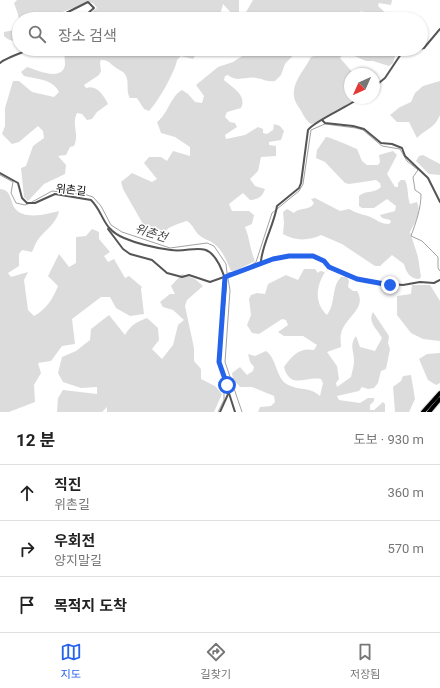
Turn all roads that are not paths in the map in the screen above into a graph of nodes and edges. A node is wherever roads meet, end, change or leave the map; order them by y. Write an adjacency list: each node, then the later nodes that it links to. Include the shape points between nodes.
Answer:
1 (68, 12): 2 (street, via 88,2 94,8)
2 (89, 12)
3 (440, 29): 4 (street)
4 (428, 42)
5 (17, 56): 7 (street)
6 (400, 56): 8 (street)
7 (0, 63)
8 (380, 82)
9 (352, 104): 10 (street)
10 (322, 120): 12 (street, via 325,123 364,129 381,143 402,148 405,156 428,178); 14 (street, via 311,126 307,132 299,188 277,206 275,220 262,250)
11 (0, 173): 13 (street, 위촌길, via 18,183 24,201 32,204 55,194 90,200)
12 (440, 202)
13 (107, 226): 15 (street, 위촌길, via 123,238 144,244 172,250 207,250 213,254); 15 (street, via 127,252 152,260 166,273 182,277 189,275 210,282)
14 (261, 262): 15 (street); 16 (street, via 289,256 313,256 324,261 329,267 357,279 404,285 434,283)
15 (226, 276): 17 (street, via 219,362)
16 (440, 280)
17 (229, 391): 20 (street); 21 (street)
18 (440, 393): 22 (highway)
19 (440, 399): 23 (highway)
20 (220, 412)
21 (236, 412)
22 (423, 412)
23 (429, 412)

